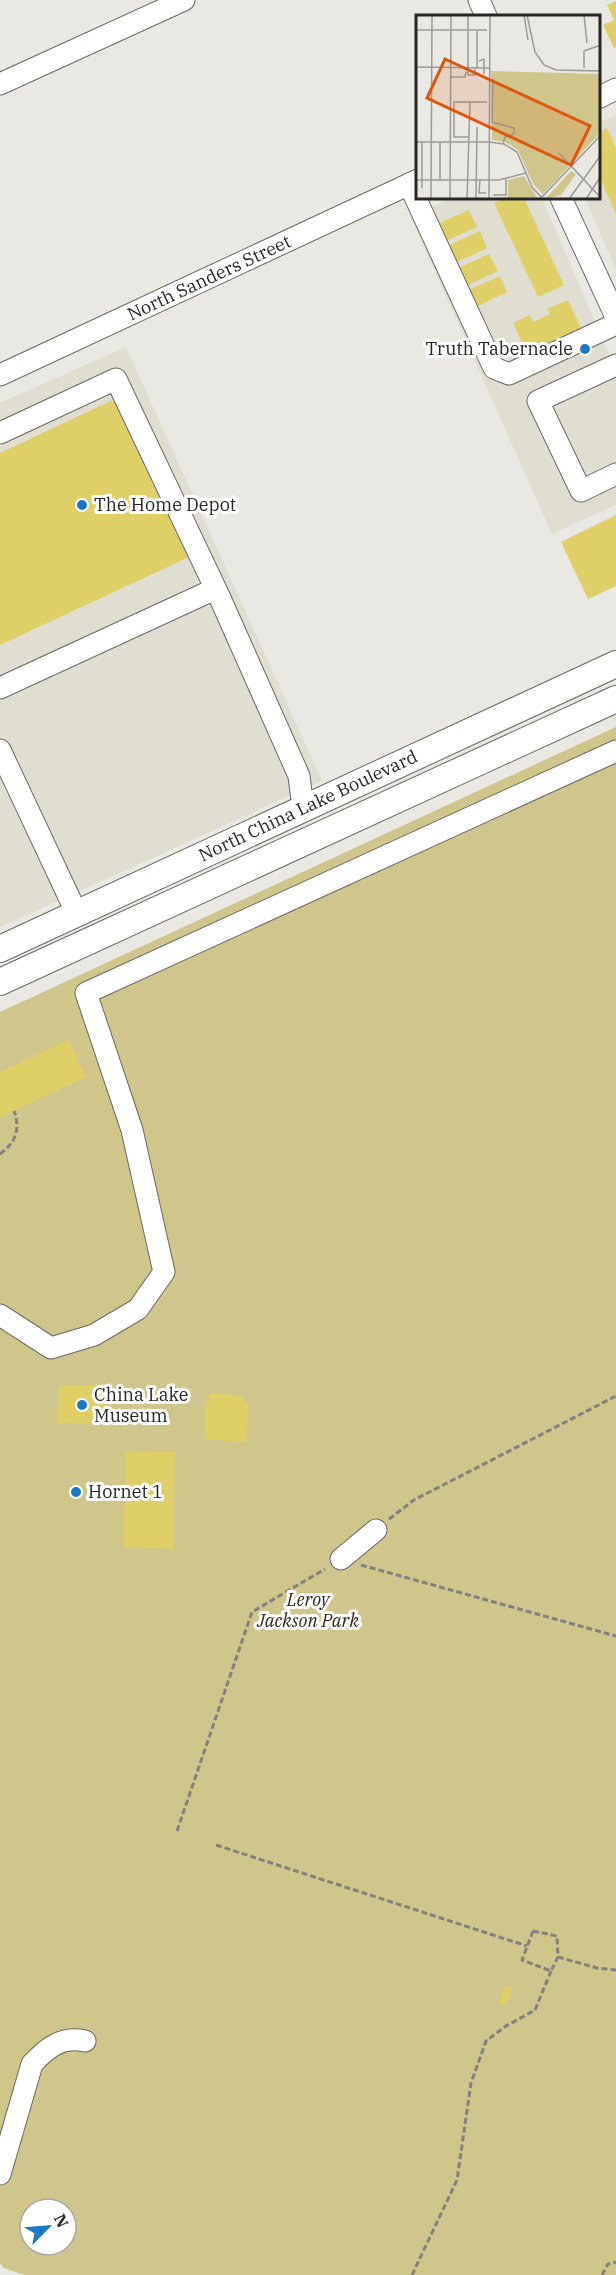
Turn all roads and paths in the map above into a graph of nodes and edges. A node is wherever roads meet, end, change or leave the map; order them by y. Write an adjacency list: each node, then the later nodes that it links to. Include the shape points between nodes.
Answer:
1 (184, 0): 4 (street)
2 (479, 0): 3 (street)
3 (486, 15)
4 (0, 84)
5 (616, 89): 6 (street)
6 (601, 96)
7 (414, 182): 13 (street, North Sanders Street)
8 (422, 200): 11 (street, via 494,368 509,375)
9 (562, 200): 10 (street)
10 (616, 317)
11 (616, 324)
12 (616, 365): 15 (street, via 538,401 581,491)
13 (0, 375)
14 (0, 433): 16 (street, via 116,379)
15 (616, 474)
16 (215, 589): 18 (street); 22 (street, via 299,776)
17 (616, 664): 22 (main road, North China Lake Boulevard)
18 (0, 688)
19 (616, 699): 23 (main road, North China Lake Boulevard)
20 (0, 750): 24 (street)
21 (616, 751): 29 (street, via 86,993 132,1130 164,1272 138,1309 94,1335 51,1348)
22 (303, 808): 23 (main road, via 306,818 300,828 214,866); 24 (main road, North China Lake Boulevard)
23 (180, 898): 26 (main road, North China Lake Boulevard)
24 (76, 912): 25 (main road, North China Lake Boulevard)
25 (0, 949)
26 (0, 982)
27 (14, 1111): 28 (path, via 14,1144)
28 (0, 1154)
29 (0, 1315)
30 (616, 1395): 31 (path, via 414,1500)
31 (375, 1530): 32 (street)
32 (341, 1559): 33 (path); 34 (path, via 252,1612)
33 (616, 1636)
34 (177, 1831)
35 (216, 1845): 36 (path)
36 (527, 1946): 37 (path, via 533,1931 557,1936); 39 (path, via 522,1960)
37 (558, 1957): 38 (path); 39 (path)
38 (616, 1970)
39 (551, 1971): 43 (path, via 535,2010 486,2041 471,2083 457,2180)
40 (85, 2041): 41 (street, via 59,2042 32,2064)
41 (0, 2174)
42 (616, 2262): 44 (path, via 608,2264)
43 (412, 2275)
44 (602, 2275)

